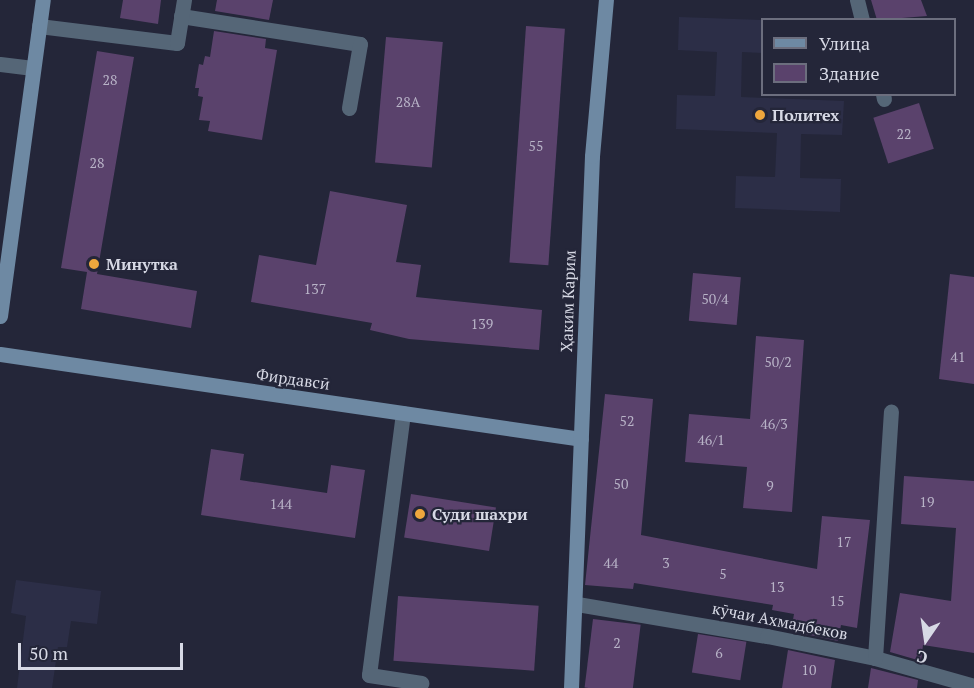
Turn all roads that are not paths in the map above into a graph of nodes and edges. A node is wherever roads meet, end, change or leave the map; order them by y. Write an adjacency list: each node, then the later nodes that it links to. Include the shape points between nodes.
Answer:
1 (43, 0): 6 (street)
2 (606, 0): 14 (street, Ҳаким Карим, via 592,156)
3 (857, 0): 5 (street)
4 (183, 8): 6 (street, via 177,43); 9 (street, via 360,44)
5 (862, 18)
6 (39, 26): 8 (street)
7 (0, 64): 8 (street)
8 (33, 68): 10 (street)
9 (350, 108)
10 (0, 316)
11 (0, 354): 13 (street, Фирдавсӣ)
12 (891, 412): 16 (street)
13 (403, 413): 14 (street, Фирдавсӣ); 17 (street, via 369,675)
14 (581, 439): 15 (street, Ҳаким Карим)
15 (577, 604): 16 (street, кӯчаи Ахмадбеков, via 659,615); 19 (street, Ҳаким Карим)
16 (875, 658): 18 (street, кӯчаи Ахмадбеков)
17 (421, 683)
18 (974, 686)
19 (572, 688)

